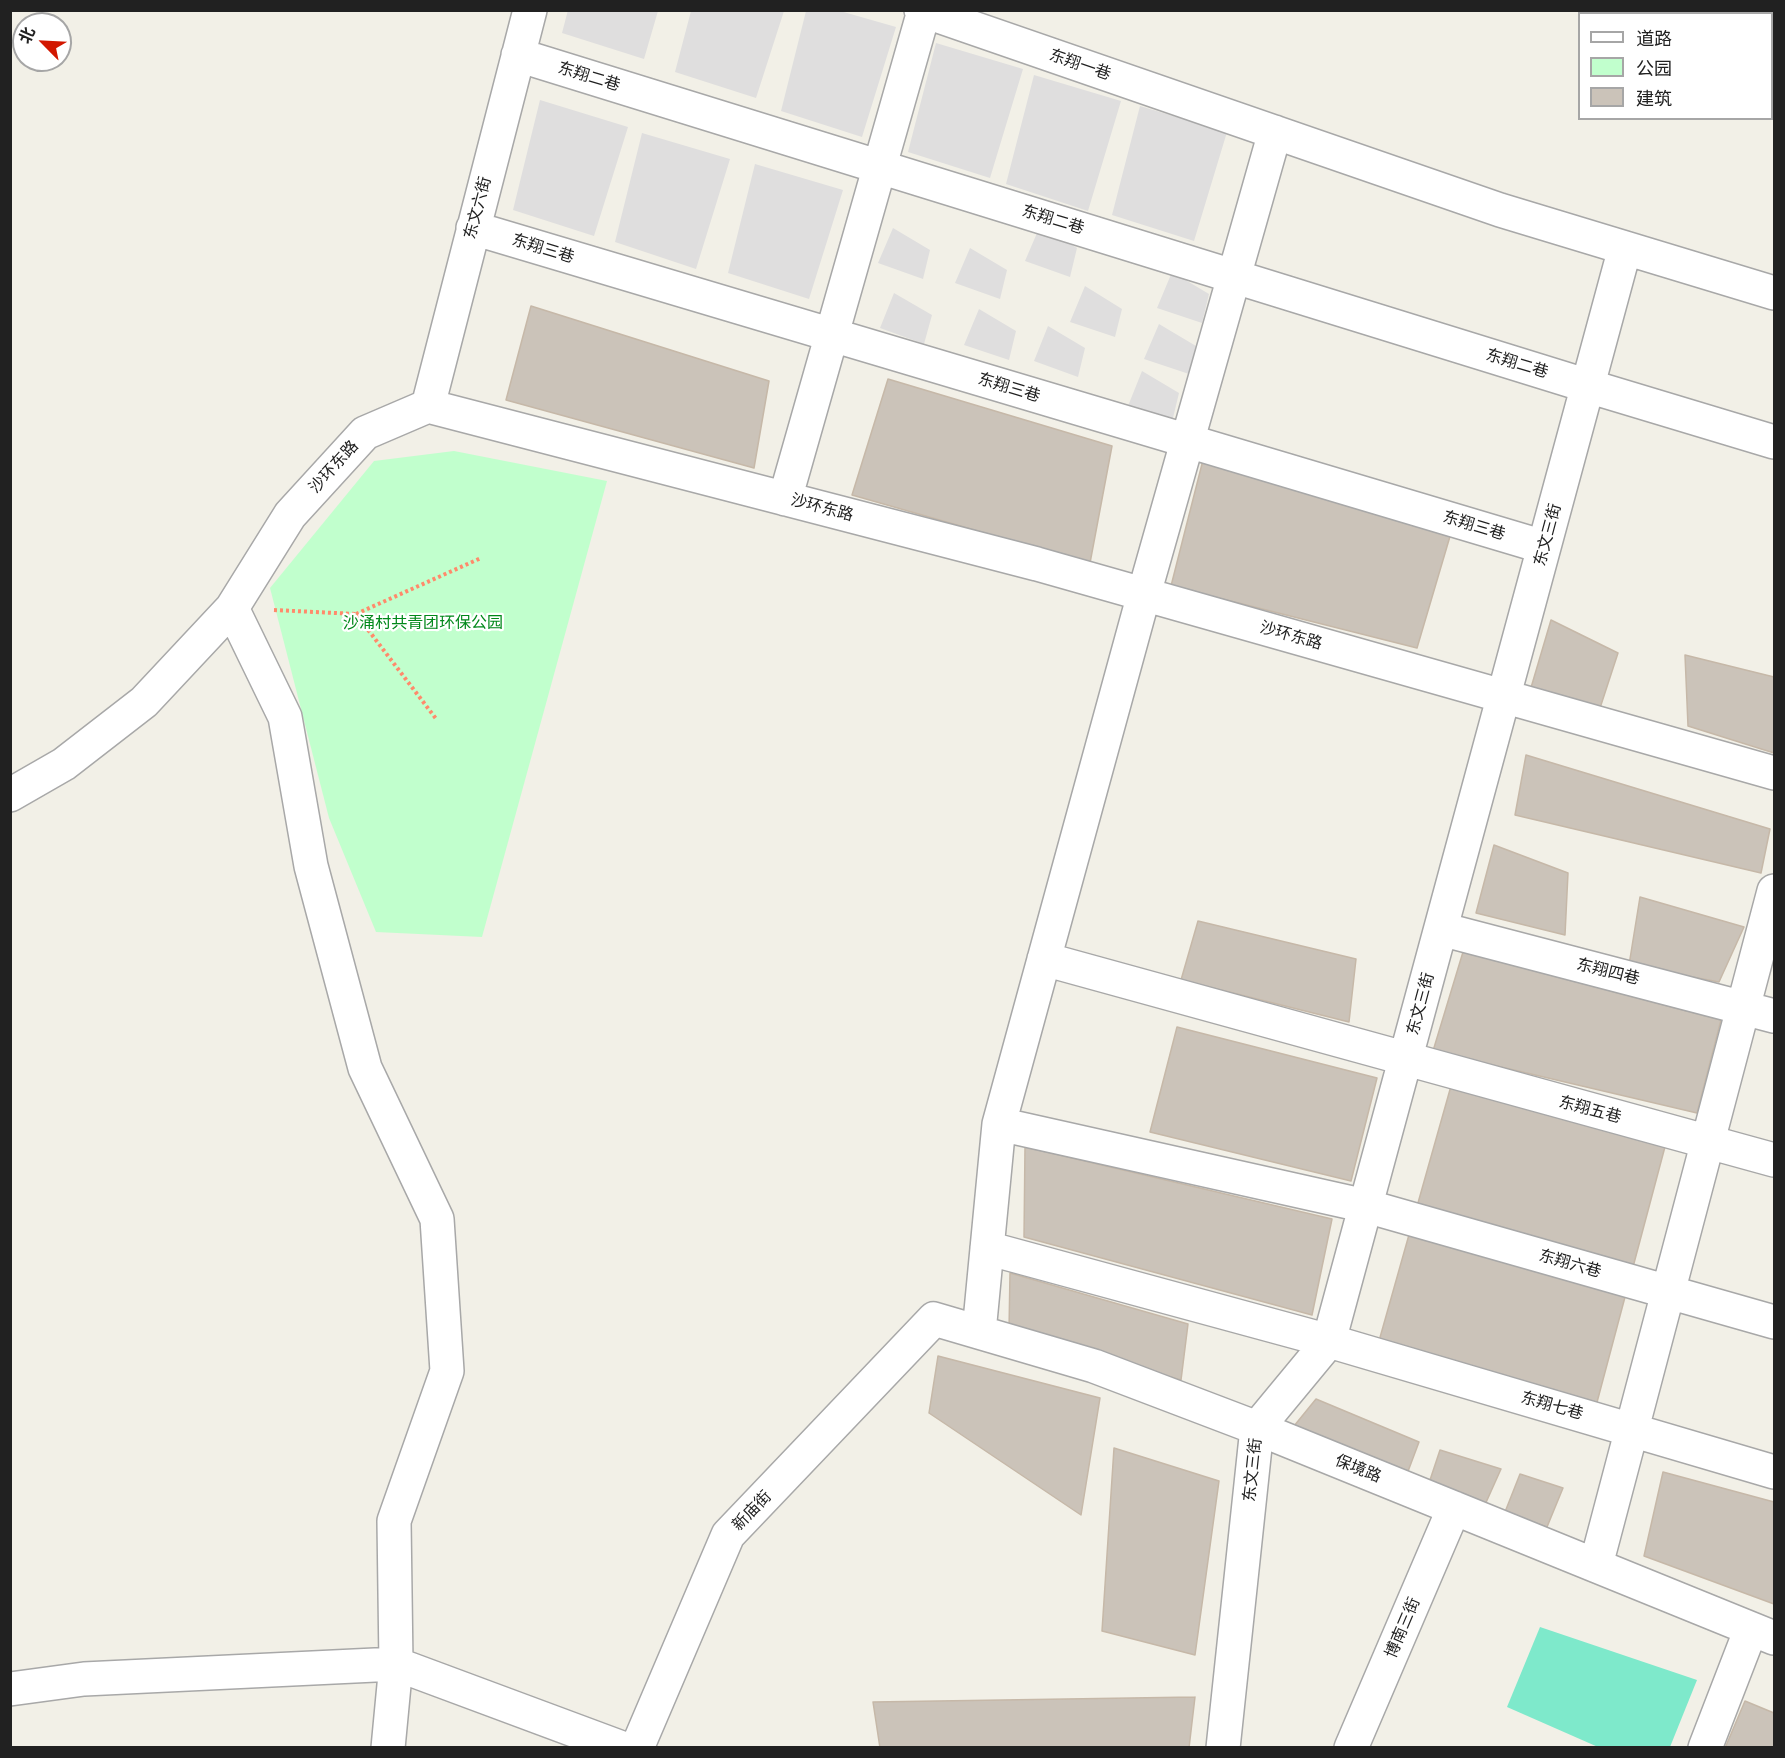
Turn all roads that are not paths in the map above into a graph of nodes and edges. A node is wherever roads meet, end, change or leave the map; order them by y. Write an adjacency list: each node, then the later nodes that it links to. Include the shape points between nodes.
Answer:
1 (530, 10): 3 (street, 东文六街)
2 (923, 11): 4 (street, 东翔一巷); 9 (street)
3 (518, 55): 5 (street, 东文六街); 7 (street, 东翔二巷)
4 (1275, 132): 6 (street, 东翔一巷, via 1500,210); 7 (street)
5 (473, 228): 9 (street, 东翔三巷); 11 (street, 东文六街)
6 (1625, 248): 8 (street, 东翔一巷); 10 (street, 东文三街)
7 (1233, 276): 10 (street, 东翔二巷); 12 (street)
8 (1774, 293)
9 (832, 335): 12 (street, 东翔三巷); 14 (street)
10 (1588, 386): 13 (street, 东翔二巷); 15 (street, 东文三街)
11 (428, 406): 14 (street, 沙环东路); 17 (street, 沙环东路, via 365,433 290,515)
12 (1187, 441): 15 (street, 东翔三巷); 16 (street)
13 (1774, 442)
14 (785, 499): 16 (street, 沙环东路)
15 (1544, 547): 18 (street, 东文三街)
16 (1144, 594): 18 (street, 沙环东路); 23 (street)
17 (232, 608): 20 (street, 沙环东路, via 144,702 64,764); 39 (street, via 285,717 311,866 365,1068 437,1218 447,1371 394,1521)
18 (1504, 697): 19 (street, 沙环东路); 22 (street, 东文三街)
19 (1774, 773)
20 (10, 795)
21 (1774, 891): 37 (street)
22 (1441, 929): 24 (street, 东翔四巷); 25 (street, 东文三街)
23 (1044, 959): 25 (street, 东翔五巷); 26 (street)
24 (1774, 1016)
25 (1406, 1059): 27 (street, 东翔五巷); 28 (street, 东文三街)
26 (999, 1124): 28 (street, 东翔六巷); 29 (street)
27 (1774, 1160)
28 (1366, 1206): 31 (street, 东翔六巷); 33 (street, 东文三街)
29 (987, 1248): 32 (street); 33 (street, 东翔七巷)
30 (934, 1319): 32 (street, 保境路); 43 (street, 新庙街, via 729,1535)
31 (1774, 1322)
32 (980, 1332): 34 (street, 保境路, via 1094,1366)
33 (1329, 1341): 34 (street, 东文三街); 35 (street, 东翔七巷)
34 (1257, 1428): 36 (street, 保境路); 44 (street, 东文三街)
35 (1774, 1472)
36 (1454, 1508): 37 (street, 保境路); 45 (street, 博南三街)
37 (1596, 1565): 38 (street, 保境路)
38 (1763, 1634): 46 (street)
39 (396, 1664): 40 (street, via 84,1679); 41 (street); 42 (street)
40 (10, 1689)
41 (388, 1748)
42 (622, 1748)
43 (637, 1748)
44 (1223, 1748)
45 (1351, 1748)
46 (1705, 1748)

